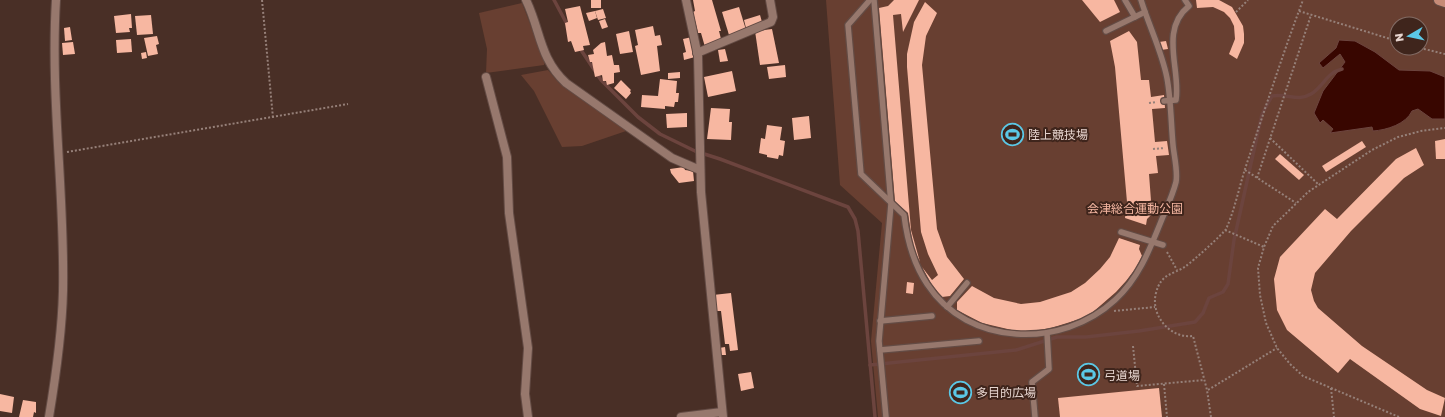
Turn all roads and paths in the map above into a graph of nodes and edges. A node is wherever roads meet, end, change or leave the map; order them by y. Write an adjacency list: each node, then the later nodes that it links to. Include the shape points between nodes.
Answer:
1 (56, 0): 33 (street, via 54,69)
2 (262, 0): 28 (path)
3 (526, 0): 34 (street, via 547,60 554,72 672,158)
4 (686, 0): 23 (street)
5 (770, 0): 23 (street, via 773,17 771,22)
6 (870, 0): 39 (lane, via 848,25 861,174)
7 (874, 0): 39 (lane)
8 (1125, 0): 19 (lane)
9 (1141, 0): 16 (lane)
10 (1185, 0): 26 (lane, via 1189,6 1178,20 1172,44 1178,89 1176,100)
11 (1248, 0): 17 (path)
12 (1303, 0): 15 (path)
13 (1439, 0): 14 (main road)
14 (1445, 2)
15 (1299, 11): 18 (path); 35 (path)
16 (1145, 12): 19 (lane); 26 (lane, via 1167,78)
17 (1236, 12)
18 (1311, 15): 21 (path); 30 (path)
19 (1135, 17): 20 (lane)
20 (1106, 31)
21 (1389, 39)
22 (1429, 50): 24 (path)
23 (697, 53): 34 (street, via 700,91)
24 (1445, 54)
25 (486, 77): 63 (street, via 507,157 508,213 528,348 525,394)
26 (1167, 101): 31 (lane)
27 (348, 104): 28 (path)
28 (273, 118): 33 (path)
29 (1445, 128): 37 (path, via 1398,137 1372,150)
30 (1270, 138): 36 (path); 37 (path)
31 (1170, 148): 32 (path); 42 (lane, via 1176,180)
32 (1153, 149)
33 (58, 154): 62 (street, via 63,290 60,356)
34 (700, 170): 61 (street)
35 (1244, 170): 36 (path); 40 (path)
36 (1257, 178): 38 (path)
37 (1319, 185): 38 (path)
38 (1296, 203): 44 (path, via 1273,226)
39 (891, 204): 47 (lane, via 904,215 910,248 921,274); 51 (lane)
40 (1225, 230): 44 (path); 45 (path, via 1186,266)
41 (1121, 232): 42 (lane)
42 (1153, 242): 43 (lane); 49 (lane, via 1135,277 1114,301)
43 (1163, 245): 45 (path)
44 (1264, 247): 55 (path, via 1258,268 1260,295 1266,323)
45 (1177, 270): 48 (path, via 1161,282 1156,293)
46 (967, 283): 47 (lane)
47 (947, 307): 52 (lane, via 991,330 1018,334)
48 (1155, 307): 49 (path); 57 (path, via 1166,328 1188,337 1193,336)
49 (1099, 313): 52 (lane, via 1070,327)
50 (932, 316): 51 (lane)
51 (880, 321): 56 (lane)
52 (1047, 333): 66 (lane, via 1049,369 1032,382)
53 (979, 341): 56 (lane)
54 (1132, 346): 58 (path, via 1137,386)
55 (1277, 348): 59 (path, via 1303,376); 60 (path)
56 (880, 350): 65 (lane)
57 (1204, 380): 58 (path); 60 (path)
58 (1164, 384): 67 (path)
59 (1331, 388): 69 (path); 70 (path)
60 (1207, 390): 68 (path)
61 (722, 414): 64 (street)
62 (49, 417)
63 (528, 417)
64 (681, 417)
65 (886, 417)
66 (1035, 417)
67 (1167, 417)
68 (1211, 417)
69 (1334, 417)
70 (1399, 417)

